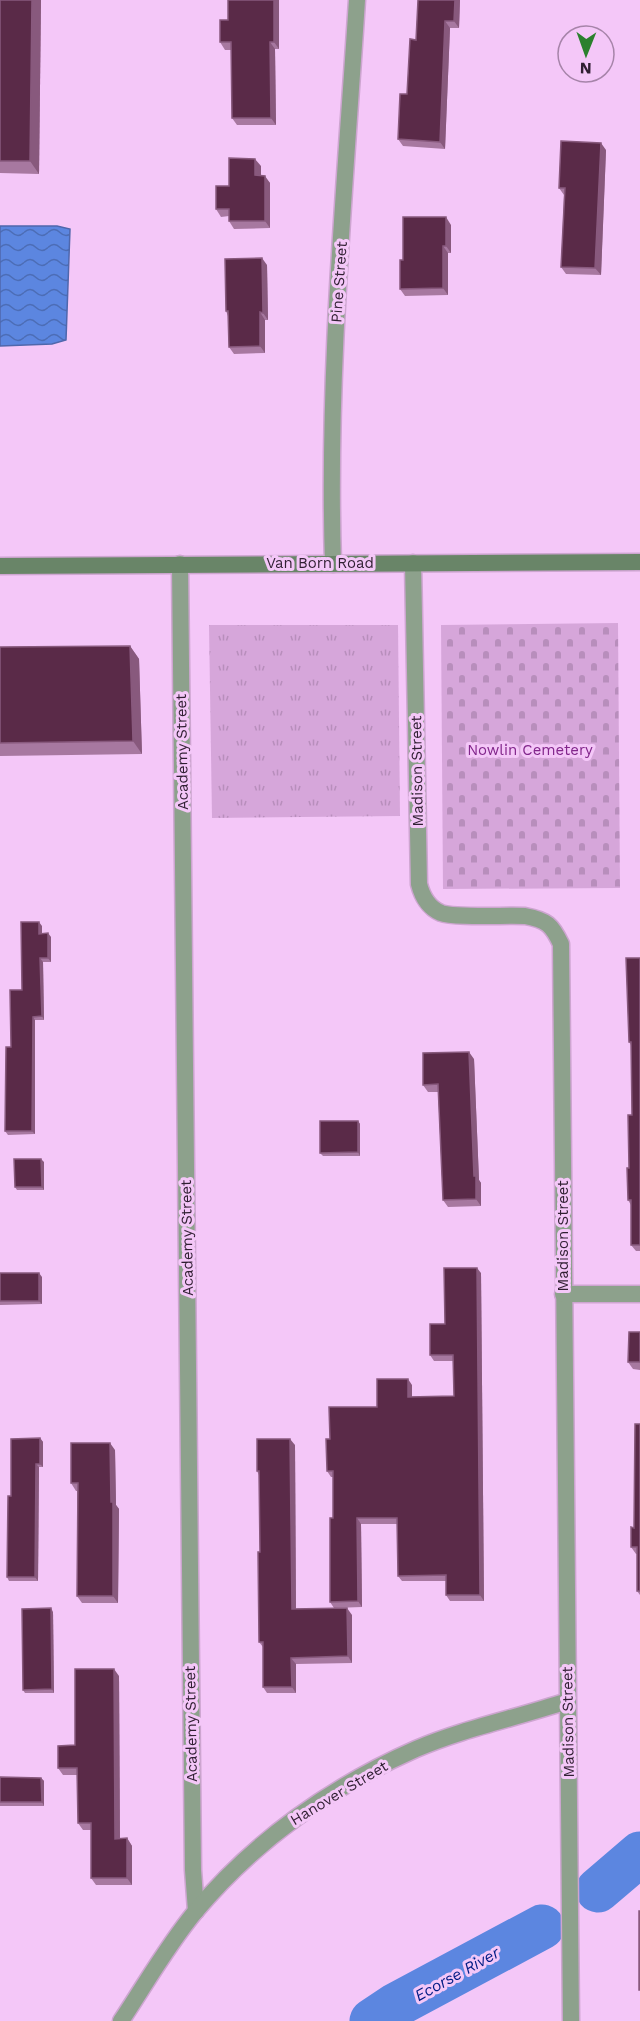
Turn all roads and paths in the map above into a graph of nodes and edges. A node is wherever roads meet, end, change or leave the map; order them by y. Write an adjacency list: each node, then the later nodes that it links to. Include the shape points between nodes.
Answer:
1 (357, 0): 5 (street, Pine Street, via 333,369)
2 (413, 562): 3 (main road, Van Born Road); 5 (main road, Van Born Road); 7 (street, Madison Street, via 421,892 430,906 445,914 538,918 554,930 561,944)
3 (640, 562)
4 (180, 564): 5 (main road, Van Born Road); 6 (main road, Van Born Road); 10 (street, Academy Street, via 192,1846)
5 (333, 564)
6 (0, 566)
7 (563, 1294): 8 (street); 9 (street, Madison Street)
8 (640, 1294)
9 (567, 1701): 10 (street, Hanover Street, via 467,1729 368,1772 278,1831); 12 (street, Madison Street)
10 (196, 1911): 11 (street, Hanover Street)
11 (121, 2021)
12 (571, 2021)

